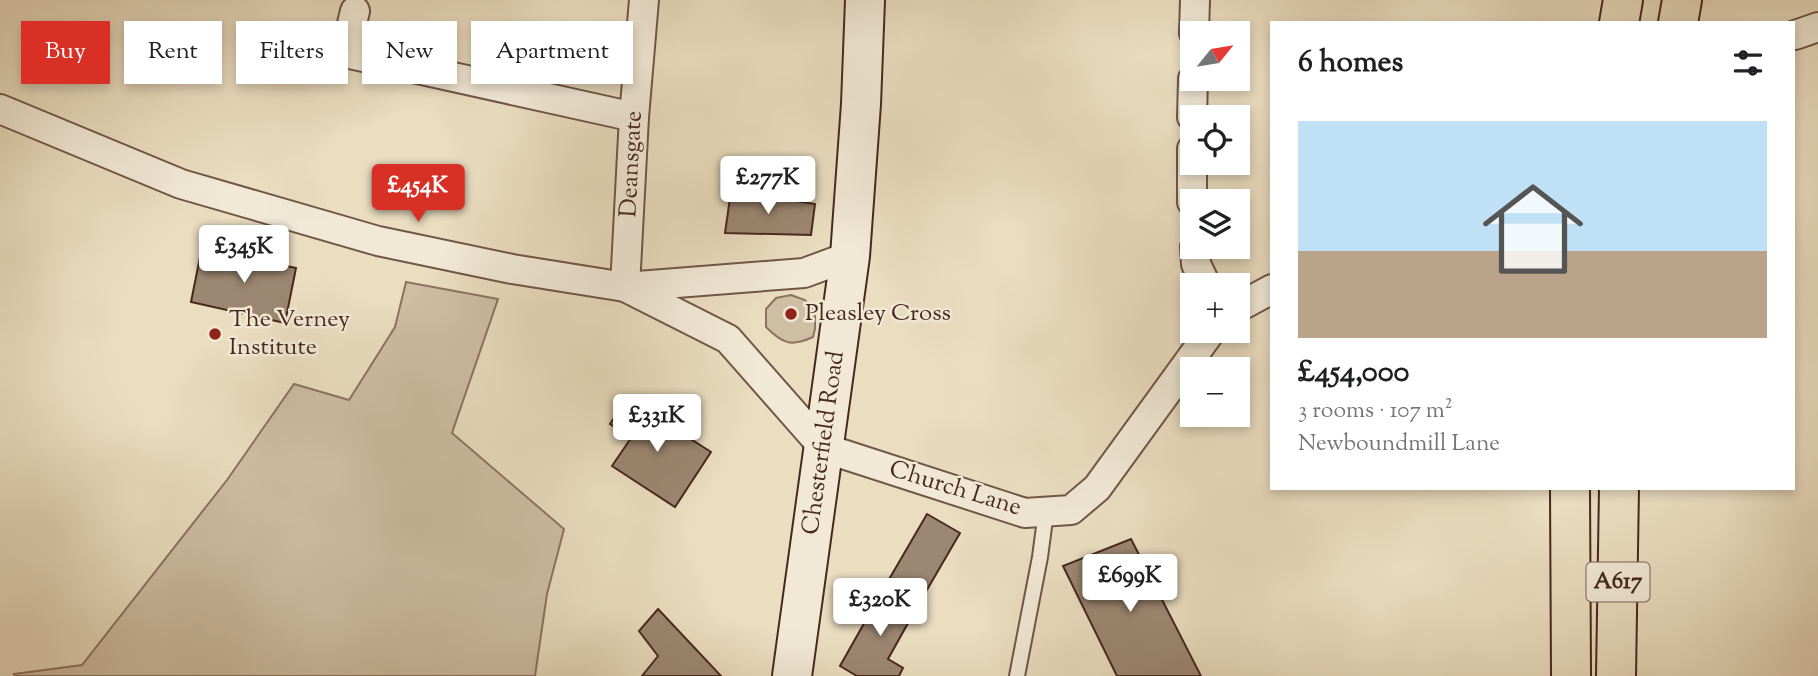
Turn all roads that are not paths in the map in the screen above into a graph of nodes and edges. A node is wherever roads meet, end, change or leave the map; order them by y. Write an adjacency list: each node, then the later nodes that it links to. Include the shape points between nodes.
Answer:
1 (644, 0): 13 (street, Deansgate)
2 (865, 0): 14 (street, Chesterfield Road)
3 (1195, 0): 7 (street)
4 (1623, 0): 8 (highway)
5 (1682, 0): 9 (highway)
6 (355, 12): 10 (street)
7 (1194, 21)
8 (1619, 21)
9 (1678, 21)
10 (348, 41)
11 (348, 54): 13 (street)
12 (0, 109): 15 (street, via 181,184 378,241)
13 (634, 117): 15 (street, Deansgate)
14 (850, 256): 15 (street, via 804,273); 19 (street, Chesterfield Road)
15 (625, 287): 19 (street, via 728,339)
16 (1270, 290): 17 (street)
17 (1250, 301)
18 (1202, 343): 22 (street, Church Lane, via 1097,488 1071,510)
19 (824, 448): 22 (street, Church Lane, via 1025,513); 23 (street, Chesterfield Road)
20 (1570, 490): 25 (highway, A617)
21 (1619, 490): 26 (highway, A617)
22 (1046, 512): 24 (lane)
23 (792, 676)
24 (1017, 676)
25 (1571, 676)
26 (1616, 676)

